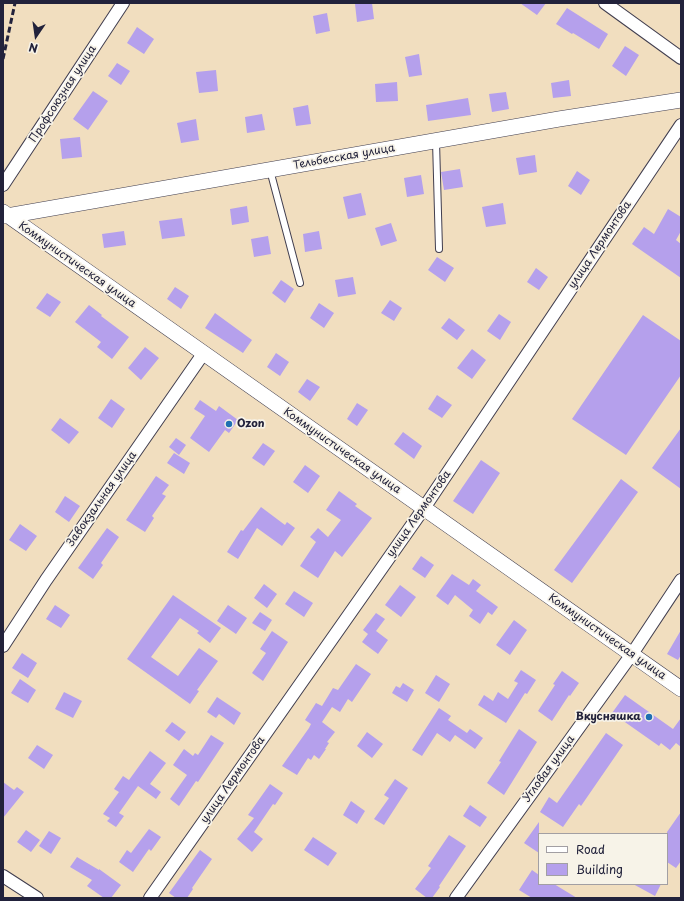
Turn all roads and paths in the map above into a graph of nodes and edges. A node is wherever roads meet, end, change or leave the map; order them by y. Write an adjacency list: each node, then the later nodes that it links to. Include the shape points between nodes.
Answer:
1 (123, 3): 8 (street, Профсоюзная улица)
2 (605, 3): 3 (street)
3 (681, 58)
4 (681, 100): 6 (street, Тельбесская улица)
5 (681, 126): 13 (street, улица Лермонтова)
6 (436, 141): 7 (street, Тельбесская улица); 10 (lane)
7 (270, 170): 9 (street, Тельбесская улица); 11 (lane)
8 (3, 185)
9 (5, 214): 12 (street, Коммунистическая улица)
10 (439, 249)
11 (300, 284)
12 (203, 354): 13 (street, Коммунистическая улица); 15 (street, Завокзальная улица)
13 (424, 508): 16 (street, Коммунистическая улица); 20 (street, улица Лермонтова)
14 (681, 580): 16 (street, Угловая улица)
15 (3, 646)
16 (632, 654): 17 (street, Коммунистическая улица); 21 (street, Угловая улица)
17 (681, 689)
18 (3, 876): 19 (street)
19 (38, 898)
20 (150, 898)
21 (456, 898)

